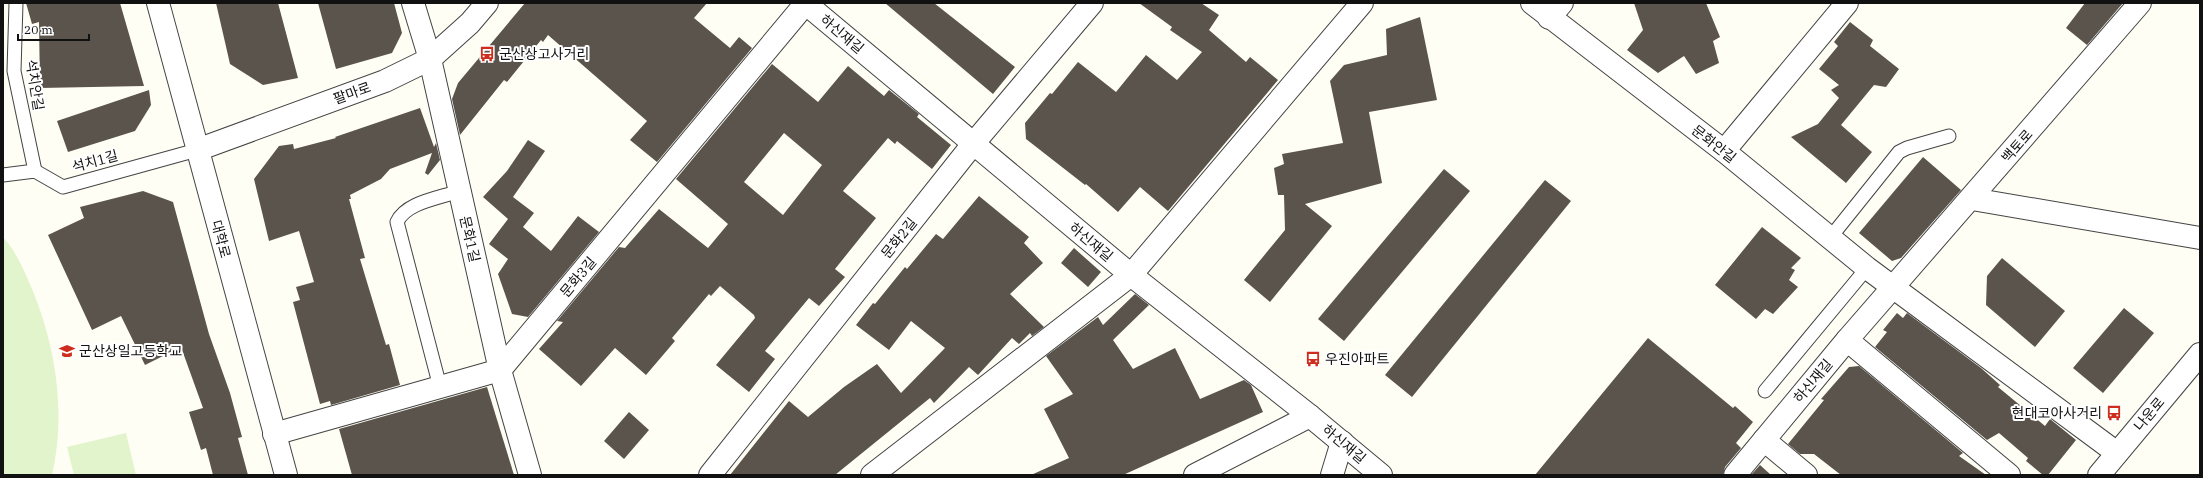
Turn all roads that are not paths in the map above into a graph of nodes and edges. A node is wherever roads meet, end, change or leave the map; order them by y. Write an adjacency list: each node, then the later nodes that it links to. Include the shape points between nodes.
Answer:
1 (16, 3): 17 (lane, 석치안길, via 14,71)
2 (158, 3): 15 (street, 대학로)
3 (413, 3): 12 (street, 문화1길)
4 (487, 3): 12 (street, 팔마로, via 470,23)
5 (805, 3): 14 (street, 하신재길); 28 (street, 문화3길)
6 (1092, 3): 14 (street, 문화2길)
7 (1362, 3): 24 (street)
8 (1532, 3): 11 (street, 문화안길)
9 (1847, 3): 16 (street)
10 (2140, 3): 20 (street, 백토로)
11 (1556, 11): 16 (street, 문화안길)
12 (430, 59): 15 (street, 팔마로, via 385,81); 19 (street, 문화1길)
13 (1949, 136): 21 (lane, via 1899,152)
14 (973, 144): 24 (street, 하신재길); 38 (street, 문화2길)
15 (197, 150): 17 (lane, 석치1길, via 63,187); 32 (street, 대학로)
16 (1724, 151): 21 (street, 문화안길)
17 (35, 172): 18 (lane)
18 (3, 175)
19 (459, 191): 28 (street, 문화1길); 29 (lane, via 408,208 397,222)
20 (1972, 199): 22 (street); 25 (street, 백토로)
21 (1830, 238): 23 (street, 문화안길)
22 (2200, 238)
23 (1867, 268): 25 (street, 문화안길); 30 (lane)
24 (1131, 275): 31 (street, 하신재길); 39 (street)
25 (1894, 288): 26 (street, 하신재길); 35 (street, 문화안길)
26 (1847, 340): 33 (street, 하신재길); 45 (street)
27 (2200, 354): 35 (street, 나운로)
28 (500, 370): 29 (street); 37 (street, 문화1길)
29 (440, 388): 32 (street)
30 (1765, 391)
31 (1310, 416): 34 (street, 하신재길); 40 (street)
32 (274, 434): 36 (street, 대학로)
33 (1764, 440): 43 (street, 하신재길); 44 (street)
34 (1342, 442): 41 (street); 42 (street, 하신재길)
35 (2117, 452): 46 (street, 나운로)
36 (286, 475)
37 (530, 475)
38 (710, 475)
39 (872, 475)
40 (1195, 475)
41 (1332, 475)
42 (1381, 475)
43 (1735, 475)
44 (1806, 475)
45 (2009, 475)
46 (2099, 475)

